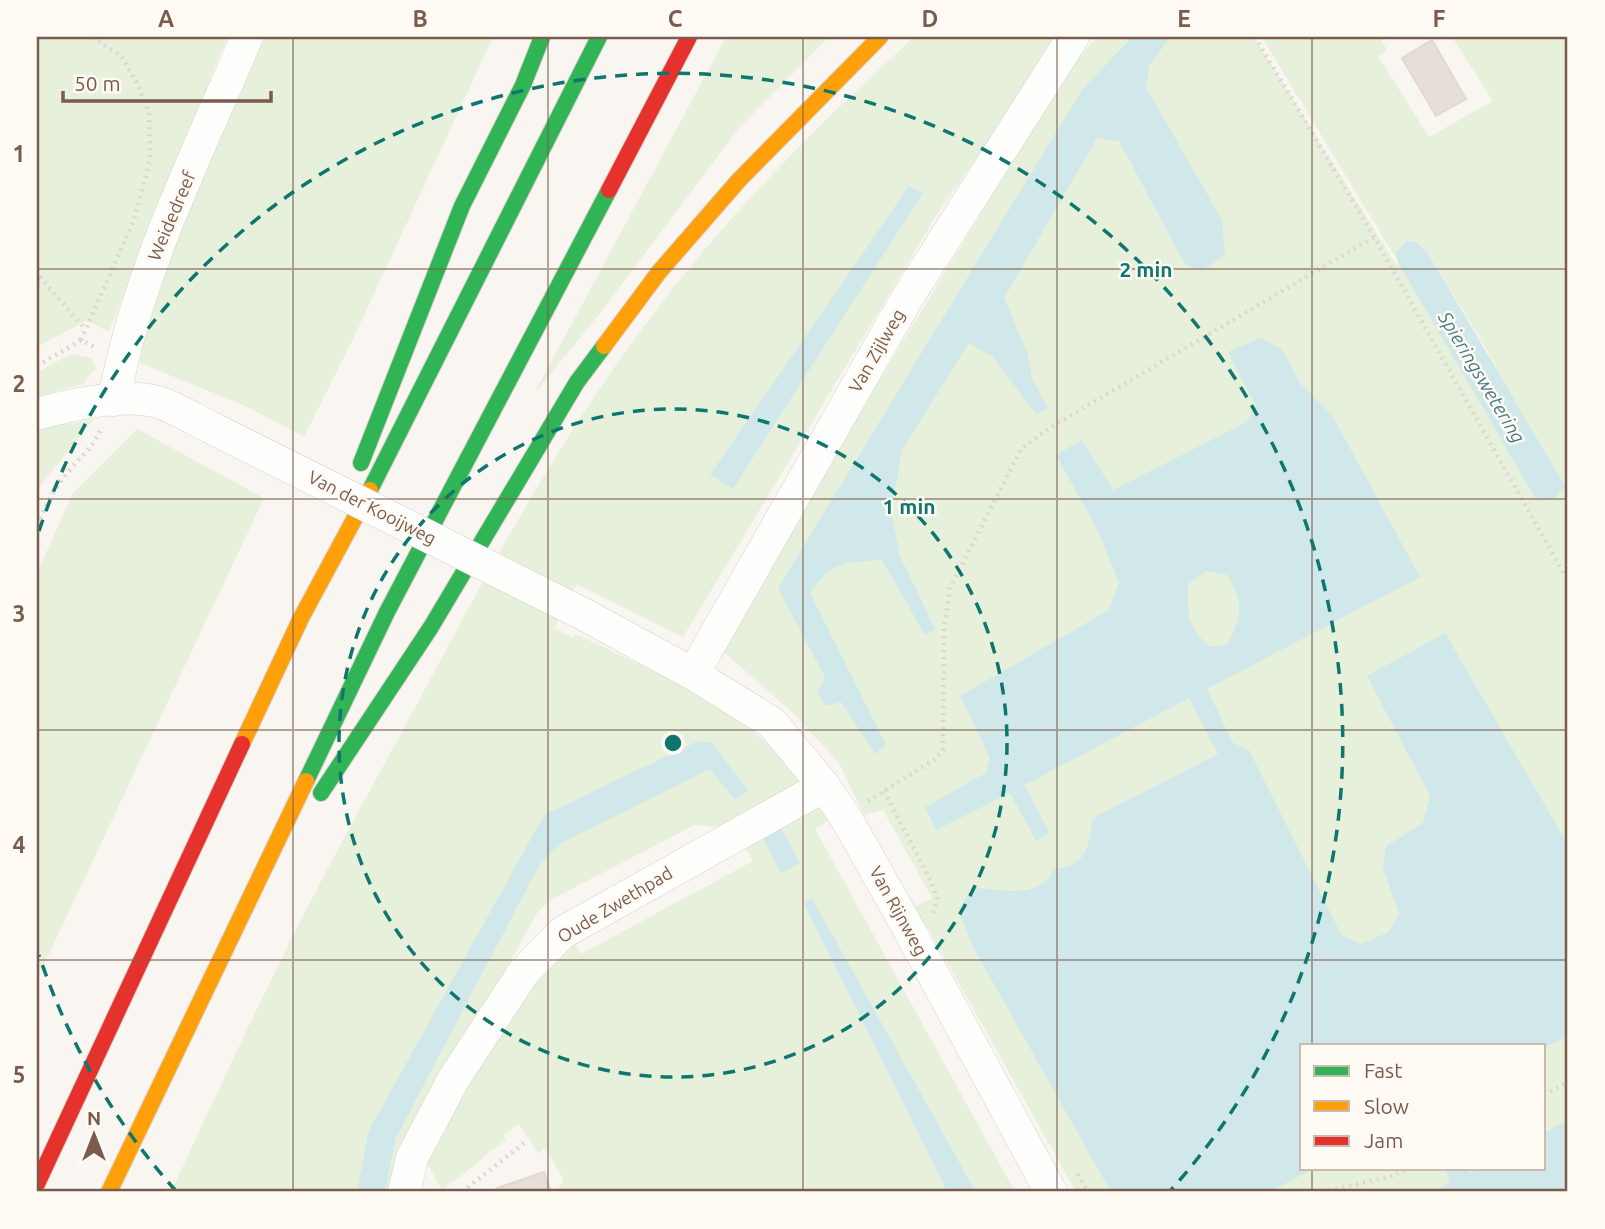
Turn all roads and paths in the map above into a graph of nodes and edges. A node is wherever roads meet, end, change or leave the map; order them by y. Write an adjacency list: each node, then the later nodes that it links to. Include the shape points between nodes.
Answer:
1 (92, 37): 13 (path, via 121,56 136,81 149,112 150,159 134,219)
2 (247, 37): 15 (street, Weidedreef, via 144,283)
3 (542, 37): 21 (highway, via 462,206)
4 (599, 37): 21 (highway, via 405,426)
5 (689, 37): 27 (highway, via 387,612)
6 (880, 37): 27 (highway, via 738,180 659,272 577,382 431,627)
7 (1073, 37): 22 (street, Van Zijlweg, via 906,300)
8 (1255, 37): 9 (path)
9 (1374, 237): 20 (path); 24 (path, via 1021,449 950,587 944,629 943,750)
10 (37, 269): 11 (path)
11 (40, 277): 12 (path); 13 (path)
12 (37, 289)
13 (85, 330): 14 (path)
14 (81, 340): 15 (path); 16 (path)
15 (121, 360): 17 (street, Weidedreef)
16 (37, 366)
17 (114, 400): 18 (street, Van der Kooijweg); 19 (path, via 95,442 67,472); 22 (street, Van der Kooijweg, bridge, via 159,402 585,615)
18 (37, 414)
19 (37, 525)
20 (1568, 580)
21 (301, 618): 32 (highway)
22 (693, 674): 23 (street, Van Rijnweg, via 772,723)
23 (824, 786): 34 (street, Oude Zwethpad, via 562,933 523,973 453,1080 412,1158); 36 (street, Van Rijnweg, via 907,926)
24 (884, 791): 25 (path); 26 (path, via 931,881 937,898)
25 (857, 807)
26 (932, 912)
27 (239, 917): 33 (highway)
28 (1568, 1082): 29 (path)
29 (1546, 1094)
30 (528, 1140): 35 (path)
31 (1404, 1170): 37 (path)
32 (37, 1184)
33 (109, 1192)
34 (404, 1192)
35 (463, 1192)
36 (1051, 1192)
37 (1322, 1192)

